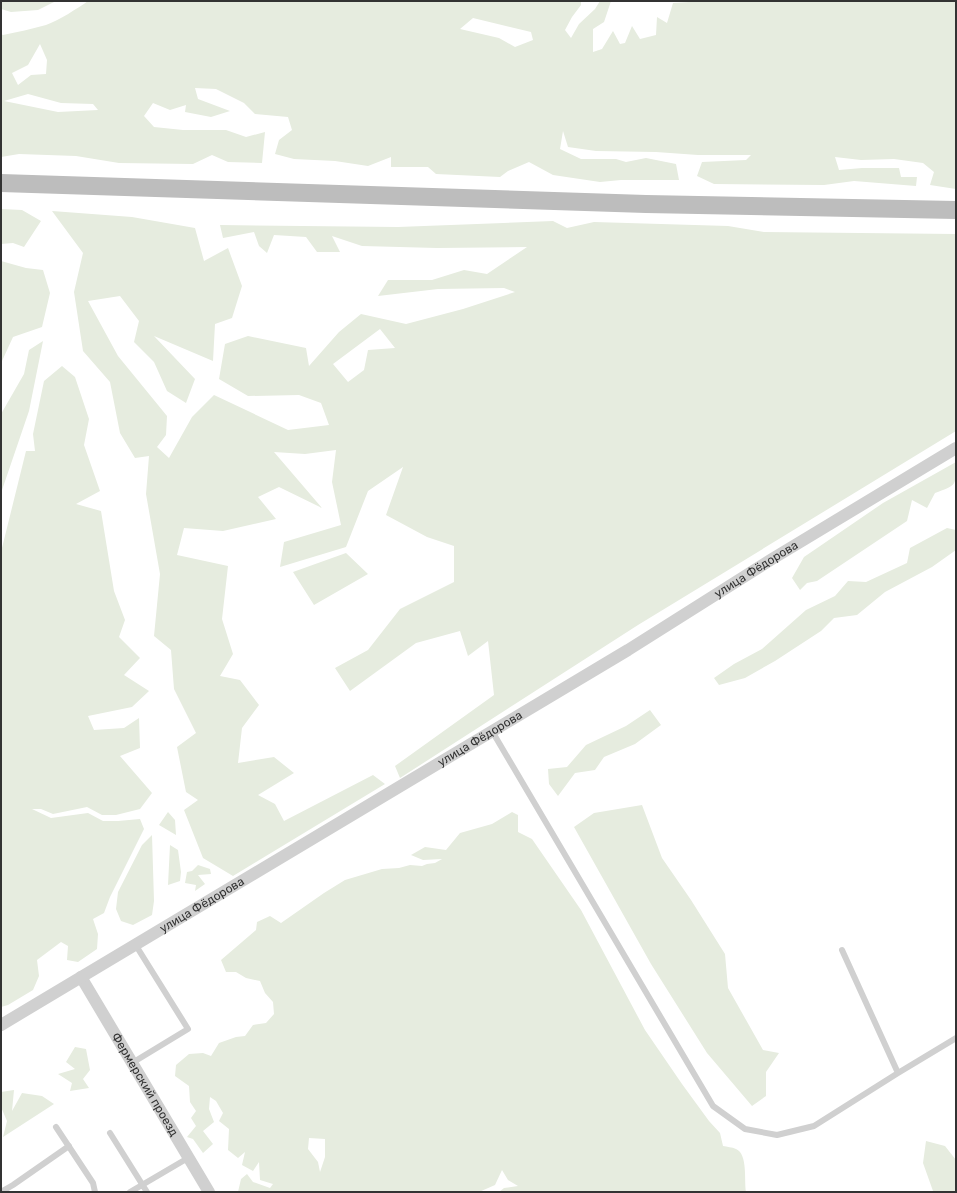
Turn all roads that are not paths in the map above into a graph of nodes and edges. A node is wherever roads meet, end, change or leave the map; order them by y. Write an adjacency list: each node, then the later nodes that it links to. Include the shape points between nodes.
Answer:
1 (1, 183): 2 (main road, via 646,204)
2 (956, 210)
3 (956, 448): 4 (street, улица Фёдорова)
4 (492, 731): 5 (street, улица Фёдорова); 11 (lane, via 713,1106 745,1129 777,1135 814,1126)
5 (135, 944): 7 (street, улица Фёдорова); 10 (lane, via 188,1029)
6 (842, 950): 11 (lane)
7 (81, 977): 8 (street, улица Фёдорова); 10 (street, Фермерский проезд)
8 (1, 1025)
9 (956, 1038): 11 (lane)
10 (132, 1063): 15 (street, Фермерский проезд)
11 (898, 1073)
12 (56, 1127): 14 (lane)
13 (110, 1133): 16 (lane)
14 (69, 1146): 17 (lane); 18 (lane, via 94,1183)
15 (188, 1158): 16 (lane); 21 (street, Фермерский проезд)
16 (142, 1185): 19 (lane); 20 (lane)
17 (1, 1192)
18 (95, 1192)
19 (130, 1192)
20 (146, 1192)
21 (209, 1192)

